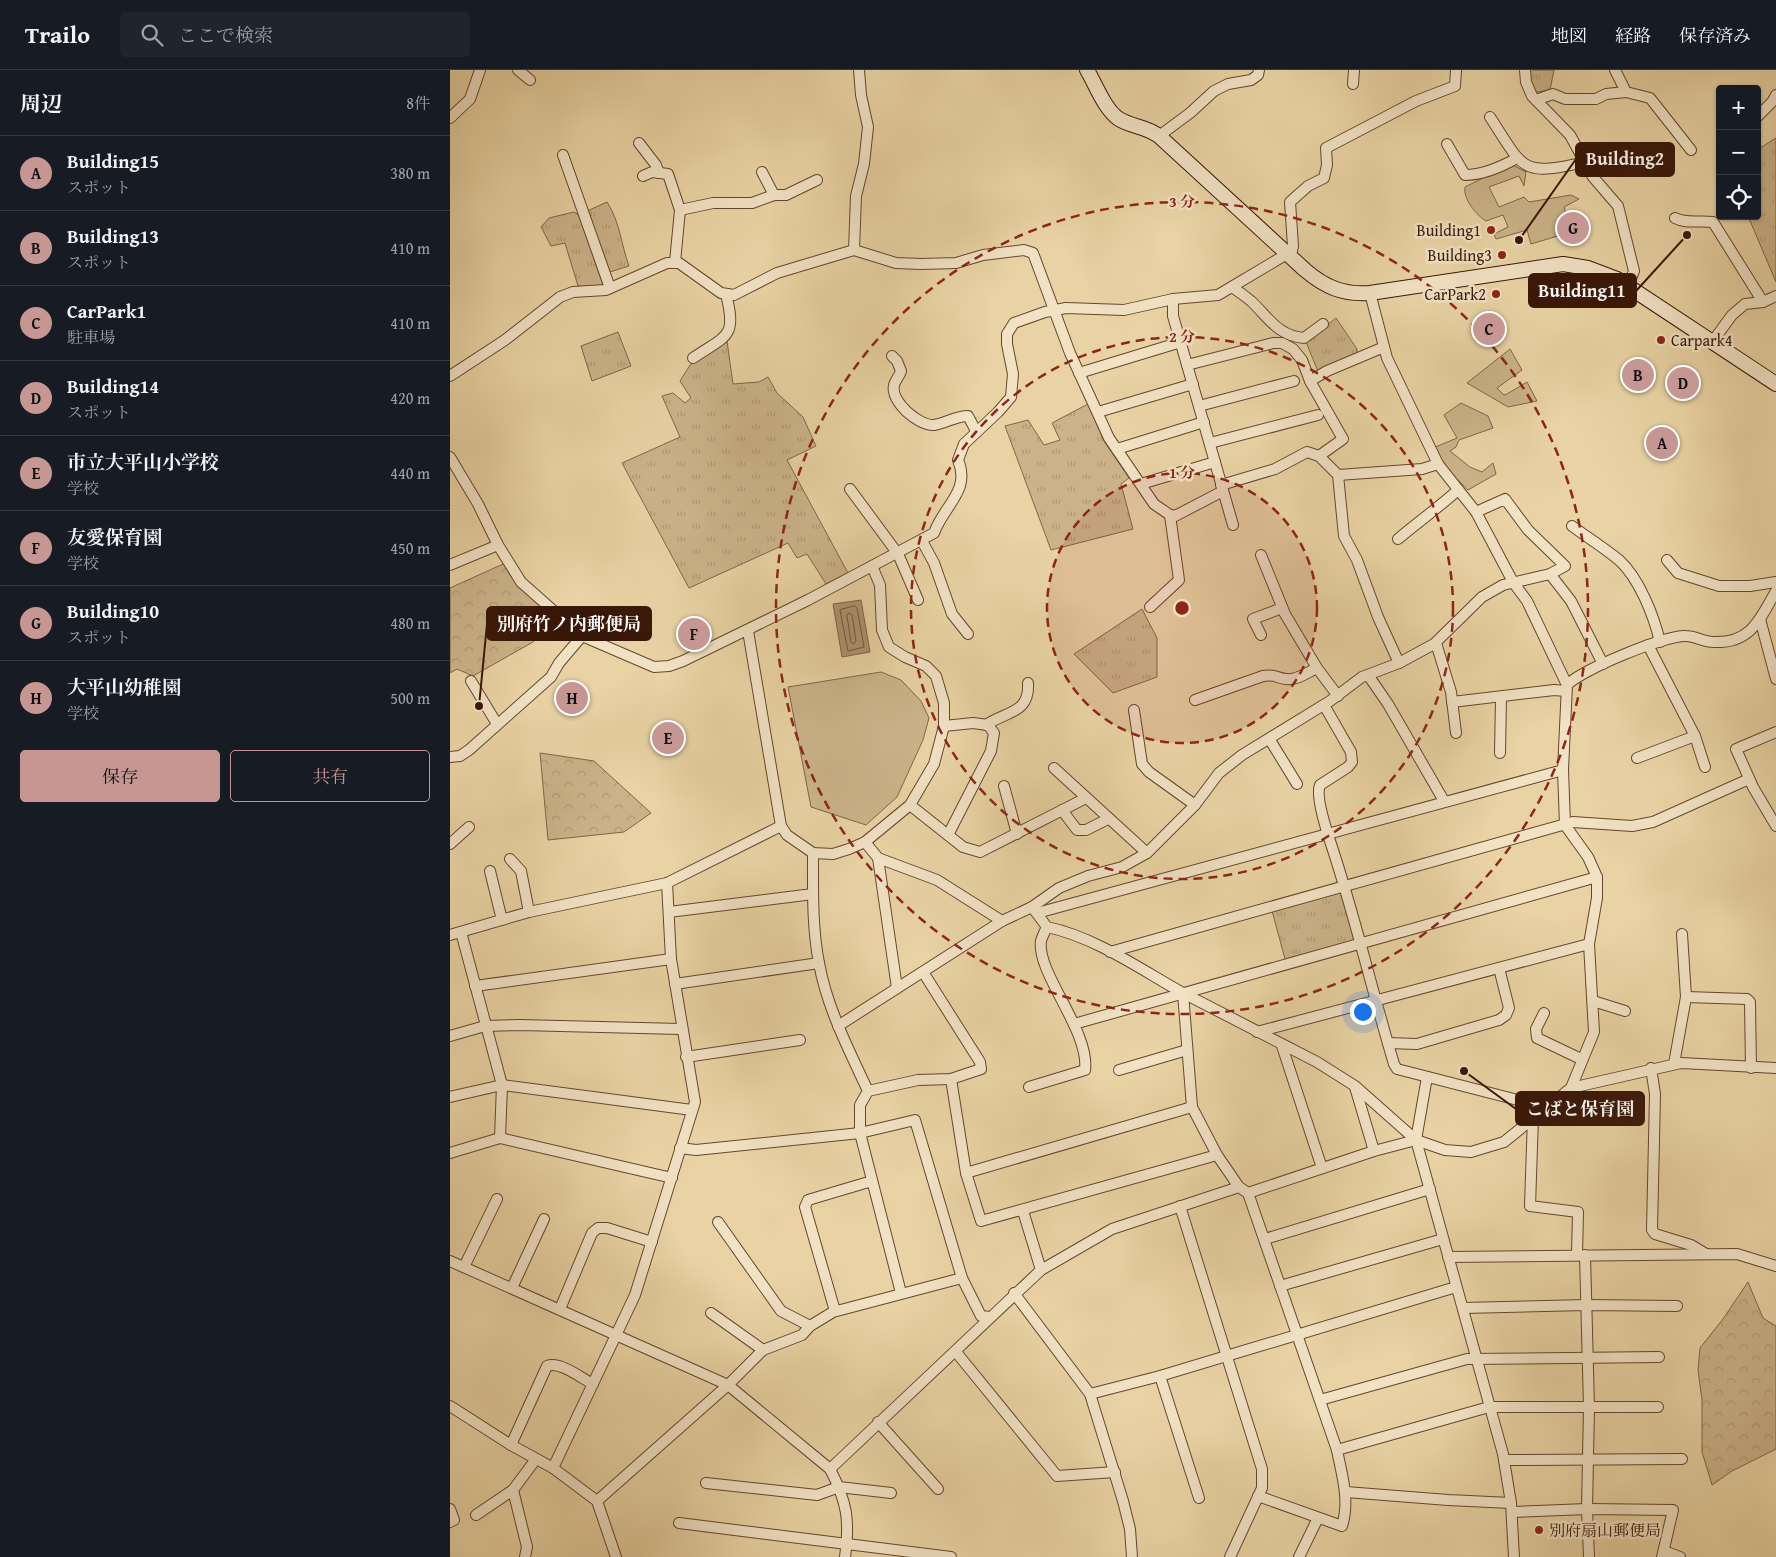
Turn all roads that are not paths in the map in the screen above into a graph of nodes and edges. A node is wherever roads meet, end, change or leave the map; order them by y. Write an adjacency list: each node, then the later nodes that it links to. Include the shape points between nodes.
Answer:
1 (480, 70): 17 (street, via 470,99)
2 (518, 70): 10 (street)
3 (859, 70): 32 (street, via 868,127 856,196)
4 (1087, 70): 18 (street, via 1115,115)
5 (1259, 70): 18 (street, via 1258,76 1251,80 1228,84 1214,91)
6 (1354, 70): 11 (street)
7 (1456, 70): 33 (street, via 1455,86 1443,87 1326,148 1324,178 1308,186 1290,202 1293,246)
8 (1525, 70): 14 (street, via 1526,82)
9 (1615, 70): 12 (street)
10 (530, 80)
11 (1353, 84)
12 (1626, 92): 14 (street, via 1606,94 1596,99 1565,99 1553,94); 21 (street, via 1650,98)
13 (1776, 95): 15 (street)
14 (1536, 100): 24 (street, via 1570,136)
15 (1761, 113)
16 (1490, 117): 23 (street)
17 (450, 118)
18 (1159, 136): 33 (street)
19 (639, 143): 26 (street)
20 (1447, 144): 23 (street, via 1465,175 1475,175)
21 (1691, 150)
22 (563, 155): 37 (street)
23 (1517, 158): 24 (street, via 1528,168 1538,169)
24 (1585, 162): 35 (street, via 1601,188 1618,206 1634,271)
25 (762, 172): 29 (street)
26 (659, 173): 27 (street); 30 (street, via 668,174)
27 (643, 176)
28 (817, 180): 29 (street, via 786,195)
29 (774, 194): 30 (street, via 752,203 713,203)
30 (680, 210): 34 (street)
31 (1675, 218): 42 (street, via 1683,222 1713,222)
32 (854, 250): 39 (street, via 777,273 734,295); 43 (street, via 896,263 921,264 956,263 983,255 1030,250)
33 (1289, 254): 36 (street); 38 (street, via 1327,286 1346,292)
34 (675, 262): 37 (street); 39 (street)
35 (1628, 286): 38 (street, via 1596,270 1563,264); 45 (street)
36 (1232, 287): 41 (street, via 1218,296); 44 (street, via 1291,337 1304,338)
37 (610, 288): 52 (street, via 597,292 573,292 560,297 505,340)
38 (1370, 293): 47 (street)
39 (726, 294): 49 (street, via 731,317 727,335)
40 (1776, 296): 42 (street)
41 (1172, 299): 43 (street, via 1124,310); 46 (street)
42 (1763, 302): 45 (street, via 1745,304 1726,322)
43 (1055, 310): 51 (street); 61 (street, via 1020,319 1010,328 1006,344 1013,374 1011,397)
44 (1323, 324)
45 (1713, 341): 56 (street)
46 (1180, 342): 50 (street); 51 (street)
47 (1384, 347): 54 (street); 67 (street)
48 (892, 356): 61 (street, via 902,371 894,384 895,391 912,418 934,425 968,416)
49 (693, 358)
50 (1187, 365): 54 (street, via 1272,342 1282,343 1294,349); 55 (street)
51 (1080, 373): 58 (street)
52 (450, 376)
53 (1294, 381): 57 (street)
54 (1310, 381): 64 (street, via 1343,439)
55 (1192, 384): 57 (street); 58 (street)
56 (1776, 384)
57 (1199, 406): 60 (street)
58 (1098, 412): 63 (street)
59 (1318, 414): 62 (street)
60 (1204, 422): 62 (street); 63 (street)
61 (976, 431): 78 (street, via 964,444 958,460 963,472 962,483 934,533)
62 (1210, 443): 66 (street)
63 (1117, 449): 69 (street)
64 (1319, 456): 68 (street); 70 (street, via 1306,452 1275,469)
65 (450, 457): 79 (street)
66 (1215, 462): 69 (street); 70 (street)
67 (1438, 464): 68 (street, via 1422,469); 72 (street)
68 (1338, 475): 100 (street, via 1344,536)
69 (1140, 484): 74 (street, via 1154,504)
70 (1222, 488): 74 (street, via 1180,514); 75 (street)
71 (850, 489): 80 (street)
72 (1458, 490): 73 (street); 77 (street)
73 (1476, 512): 85 (street, via 1505,499 1528,530 1565,566); 86 (street)
74 (1170, 515): 90 (street, via 1179,580)
75 (1233, 525)
76 (1572, 526): 97 (street, via 1620,561 1630,573 1654,618)
77 (1398, 539)
78 (922, 541): 80 (street); 94 (street, via 952,614)
79 (498, 545): 83 (street); 96 (street, via 521,582)
80 (898, 554): 84 (street); 89 (street)
81 (1260, 555): 91 (street)
82 (1667, 560): 87 (street, via 1678,573 1719,586)
83 (450, 565)
84 (872, 566): 93 (street); 116 (street, via 880,585 882,630 889,647 926,666 936,676 944,703)
85 (1550, 574): 86 (street); 101 (street, via 1571,601)
86 (1512, 582): 98 (street, via 1482,597); 107 (street, via 1535,615)
87 (1776, 582)
88 (1776, 591): 92 (street)
89 (918, 600)
90 (1150, 607)
91 (1282, 608): 95 (street, via 1253,619); 102 (street)
92 (1760, 619): 97 (street, via 1755,629 1734,640 1712,642 1686,636); 104 (street)
93 (748, 631): 96 (street, via 683,661 654,667); 137 (street)
94 (968, 634)
95 (1261, 635)
96 (582, 636): 114 (street, via 551,677)
97 (1660, 642): 99 (street)
98 (1436, 643): 100 (street); 111 (street)
99 (1648, 645): 101 (street); 119 (street)
100 (1399, 663): 103 (street)
101 (1603, 664): 107 (street, via 1572,679)
102 (1317, 668): 108 (street); 110 (street, via 1294,678 1275,674 1263,676)
103 (1368, 675): 108 (street); 131 (street)
104 (1776, 679)
105 (471, 681): 114 (street)
106 (1028, 683): 115 (street, via 1028,698 1023,706)
107 (1566, 688): 109 (street); 126 (street)
108 (1338, 696): 112 (street)
109 (1501, 698): 111 (street); 121 (street)
110 (1195, 700)
111 (1452, 702): 118 (street)
112 (1324, 705): 120 (street); 141 (street, via 1351,752 1352,762 1318,789)
113 (1134, 710): 133 (street, via 1142,764)
114 (497, 724): 122 (street, via 469,750 460,756)
115 (986, 725): 116 (street); 142 (street, via 994,733 991,751)
116 (944, 726): 132 (street, via 934,764)
117 (1776, 732): 127 (street, via 1736,748)
118 (1456, 733)
119 (1695, 736): 123 (street); 124 (street)
120 (1270, 740): 128 (street); 133 (street, via 1219,772)
121 (1500, 753)
122 (451, 755)
123 (1637, 758)
124 (1705, 767)
125 (1054, 768): 130 (street)
126 (1563, 770): 131 (street); 136 (street)
127 (1749, 779): 136 (street, via 1654,822 1632,826); 138 (street)
128 (1297, 784)
129 (1004, 786): 140 (street)
130 (1086, 798): 134 (street); 135 (street)
131 (1444, 801): 141 (street)
132 (910, 805): 142 (street); 143 (street)
133 (1195, 805): 146 (street)
134 (1062, 810): 135 (street, via 1077,830 1086,830); 140 (street)
135 (1108, 818): 146 (street)
136 (1565, 824): 150 (street, via 1588,857); 152 (street)
137 (781, 826): 145 (street, via 786,835); 151 (street)
138 (1776, 826)
139 (469, 827): 144 (street)
140 (1017, 834): 142 (street, via 980,852 963,847)
141 (1328, 834): 152 (street); 154 (street)
142 (948, 835)
143 (865, 842): 145 (street, via 833,854); 147 (street)
144 (450, 844)
145 (813, 853): 153 (street)
146 (1147, 853): 154 (street, via 1122,867 1059,888)
147 (878, 858): 158 (street, via 937,880); 171 (street)
148 (510, 859): 155 (street, via 521,871)
149 (490, 871): 157 (street)
150 (1597, 877): 162 (street); 163 (street)
151 (667, 883): 155 (street); 156 (street)
152 (1344, 884): 162 (street); 164 (street)
153 (813, 894): 156 (street); 166 (street)
154 (1034, 910): 158 (street); 159 (street)
155 (529, 912): 157 (street)
156 (669, 912): 165 (street)
157 (502, 920): 160 (street)
158 (1002, 921): 168 (street)
159 (1047, 927): 164 (street, via 1064,930); 178 (street, via 1041,942 1044,962)
160 (455, 933): 170 (street)
161 (1682, 934): 173 (street)
162 (1361, 943): 172 (street); 174 (street)
163 (1589, 944): 167 (street); 175 (street)
164 (1110, 952): 172 (street)
165 (671, 959): 169 (street); 170 (street)
166 (819, 962): 169 (street); 180 (street)
167 (1499, 968): 174 (street); 185 (street, via 1509,1008 1499,1020 1417,1044)
168 (923, 972): 171 (street); 196 (street, via 980,1062 981,1068)
169 (676, 984): 181 (street)
170 (475, 986): 179 (street)
171 (897, 988): 180 (street)
172 (1183, 993): 178 (street); 182 (street); 187 (street)
173 (1686, 997): 190 (street); 192 (street, via 1747,999 1750,1002)
174 (1375, 1000): 182 (street); 185 (street)
175 (1592, 1001): 176 (street); 189 (street, via 1594,1032)
176 (1625, 1011)
177 (1544, 1013): 189 (street, via 1536,1029 1537,1038)
178 (1074, 1024): 199 (street, via 1086,1062 1085,1070)
179 (485, 1026): 181 (street); 183 (street); 197 (street)
180 (838, 1026): 201 (street)
181 (681, 1029): 188 (street)
182 (1257, 1032): 186 (street)
183 (450, 1036)
184 (800, 1040): 188 (street)
185 (1388, 1043): 195 (street, via 1397,1069)
186 (1282, 1046): 198 (street, via 1317,1062); 214 (street)
187 (1188, 1050): 194 (street); 203 (street)
188 (686, 1057): 205 (street, via 695,1102)
189 (1581, 1059): 200 (street)
190 (1674, 1064): 191 (street); 192 (street)
191 (1651, 1068): 200 (street); 229 (street, via 1655,1094 1652,1230)
192 (1751, 1068): 193 (street)
193 (1776, 1068)
194 (1119, 1070)
195 (1427, 1077): 204 (street); 209 (street)
196 (951, 1079): 201 (street, via 918,1080); 215 (street)
197 (502, 1085): 202 (street); 205 (street); 208 (street)
198 (1355, 1086): 209 (street); 211 (street)
199 (1029, 1087)
200 (1571, 1088): 204 (street)
201 (868, 1091): 207 (street, via 860,1106)
202 (450, 1097)
203 (1192, 1107): 213 (street); 215 (street)
204 (1545, 1107): 206 (street)
205 (692, 1110): 210 (street)
206 (1533, 1117): 209 (street, via 1504,1142 1471,1152 1445,1150); 230 (street, via 1530,1206 1578,1212)
207 (860, 1133): 210 (street, via 696,1150); 217 (street); 236 (street, via 915,1120)
208 (500, 1138): 212 (street); 216 (street)
209 (1416, 1140): 211 (street); 219 (street)
210 (680, 1148): 216 (street)
211 (1374, 1151): 214 (street)
212 (450, 1153)
213 (1217, 1155): 218 (street); 223 (street)
214 (1322, 1168): 220 (street)
215 (966, 1173): 223 (street, via 981,1221)
216 (672, 1178): 228 (street)
217 (872, 1181): 240 (street); 246 (street, via 817,1196 808,1200 805,1207)
218 (1238, 1187): 220 (street); 222 (street)
219 (1430, 1189): 226 (street); 227 (street)
220 (1248, 1193): 226 (street)
221 (497, 1199): 234 (street)
222 (1180, 1206): 235 (street, via 1112,1229); 254 (street)
223 (1023, 1211): 235 (street)
224 (544, 1219): 239 (street)
225 (718, 1222): 249 (street, via 780,1311)
226 (1265, 1239): 237 (street)
227 (1443, 1239): 231 (street); 237 (street)
228 (652, 1242): 245 (street, via 598,1228 592,1233); 250 (street)
229 (1706, 1254): 230 (street); 233 (street, via 1737,1254)
230 (1581, 1256): 231 (street); 242 (street)
231 (1448, 1257): 238 (street)
232 (450, 1261): 234 (street)
233 (1776, 1266)
234 (464, 1267): 239 (street)
235 (1041, 1270): 241 (street)
236 (962, 1278): 240 (street); 248 (street, via 980,1316)
237 (1280, 1286): 251 (street)
238 (1456, 1287): 244 (street); 251 (street)
239 (512, 1288): 245 (street)
240 (901, 1293): 246 (street)
241 (1014, 1293): 248 (street); 261 (street)
242 (1587, 1305): 243 (street); 244 (street); 255 (street)
243 (1677, 1306)
244 (1463, 1308): 257 (street)
245 (560, 1309): 250 (street)
246 (835, 1311): 249 (street)
247 (711, 1313): 252 (street)
248 (990, 1317): 253 (street)
249 (810, 1326): 252 (street, via 802,1335)
250 (618, 1334): 259 (street); 260 (street)
251 (1297, 1335): 254 (street); 262 (street)
252 (763, 1350): 260 (street)
253 (956, 1352): 267 (street); 276 (street, via 1057,1476)
254 (1228, 1355): 258 (street); 283 (street, via 1262,1469 1262,1488)
255 (1588, 1357): 256 (street); 257 (street); 265 (street)
256 (1659, 1357)
257 (1477, 1358): 262 (street); 264 (street)
258 (1160, 1376): 261 (street); 284 (street)
259 (593, 1384): 268 (street, via 560,1367 547,1366); 274 (street)
260 (728, 1385): 275 (street); 285 (street)
261 (1090, 1394): 276 (street)
262 (1320, 1400): 269 (street)
263 (450, 1406): 268 (street)
264 (1489, 1407): 265 (street); 269 (street); 273 (street)
265 (1589, 1407): 266 (street); 271 (street)
266 (1658, 1407)
267 (878, 1422): 275 (street); 279 (street)
268 (511, 1445): 270 (street)
269 (1337, 1450): 281 (street)
270 (536, 1459): 274 (street); 280 (street)
271 (1588, 1459): 272 (street); 273 (street); 288 (street)
272 (1682, 1459)
273 (1504, 1460): 286 (street)
274 (554, 1468): 285 (street)
275 (830, 1468): 278 (street)
276 (1115, 1472): 299 (street, via 1130,1529)
277 (706, 1483): 278 (street, via 817,1495)
278 (839, 1487): 282 (street); 293 (street, via 849,1526)
279 (938, 1489)
280 (512, 1490): 289 (street); 295 (street, via 527,1547)
281 (1346, 1492): 286 (street); 290 (street, via 1347,1511 1342,1526)
282 (891, 1493)
283 (1258, 1496): 290 (street); 300 (street)
284 (1199, 1498)
285 (597, 1501): 296 (street)
286 (1512, 1507): 288 (street); 302 (street)
287 (450, 1509): 291 (street, via 454,1520)
288 (1587, 1509): 294 (street, via 1673,1510); 303 (street)
289 (476, 1515)
290 (1318, 1518): 301 (street)
291 (450, 1522)
292 (679, 1523): 293 (street)
293 (847, 1544): 297 (street); 298 (street)
294 (1663, 1554): 304 (street)
295 (525, 1557)
296 (616, 1557)
297 (846, 1557)
298 (951, 1557)
299 (1132, 1557)
300 (1230, 1557)
301 (1299, 1557)
302 (1514, 1557)
303 (1589, 1557)
304 (1680, 1557)

